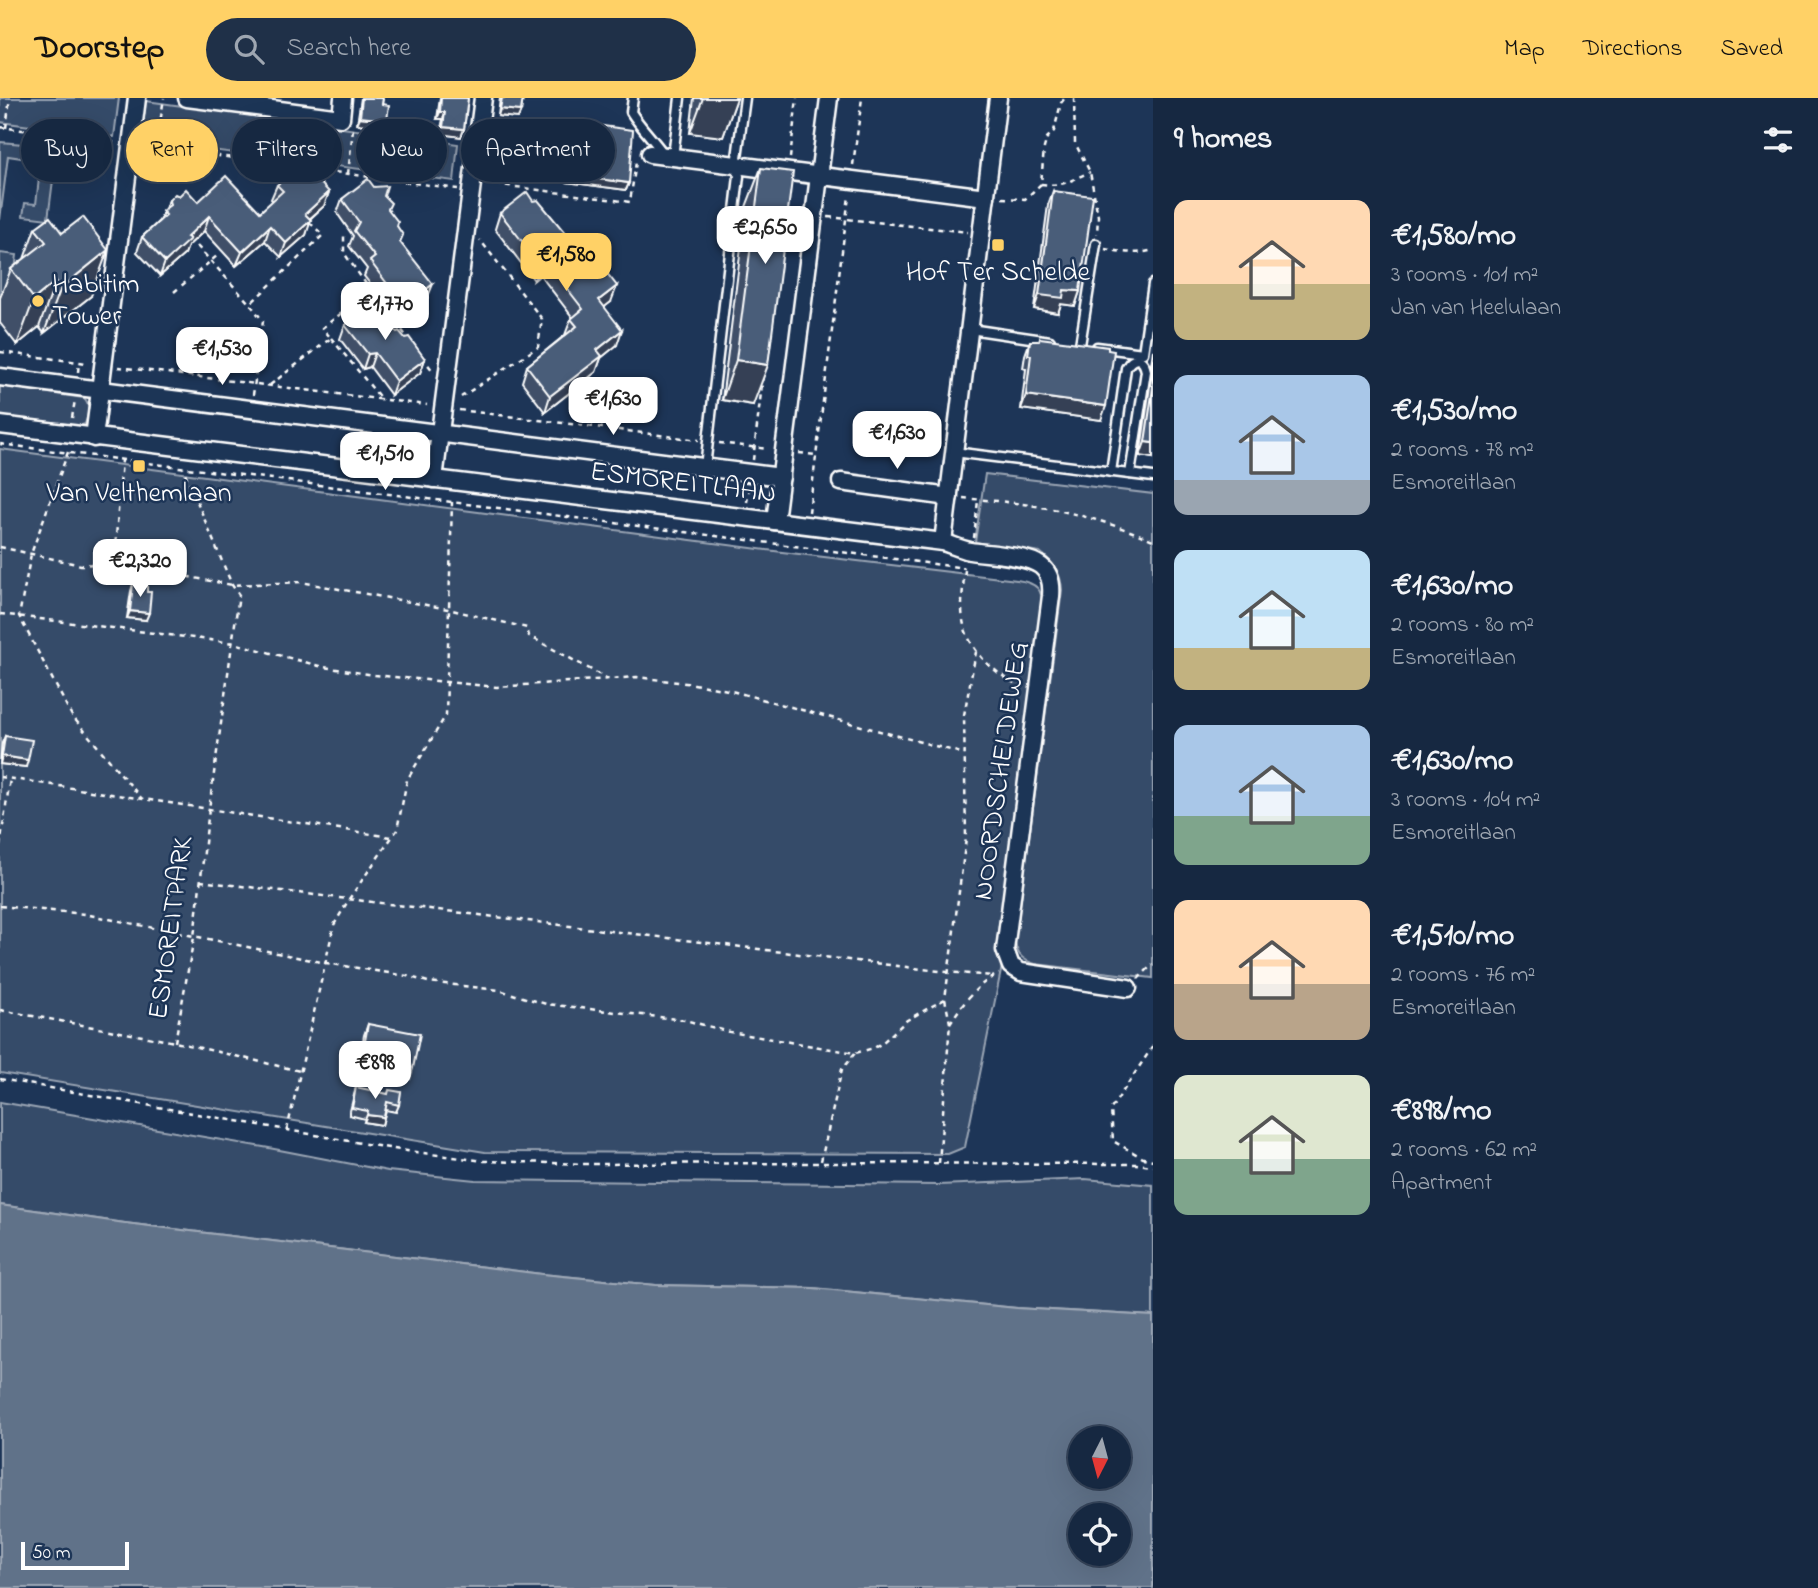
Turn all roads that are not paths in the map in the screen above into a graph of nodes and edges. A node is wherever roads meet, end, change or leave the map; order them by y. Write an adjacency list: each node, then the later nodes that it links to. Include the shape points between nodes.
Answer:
1 (137, 98): 21 (street, via 124,146 98,364)
2 (187, 98): 3 (street, via 341,117)
3 (343, 98)
4 (483, 98): 23 (street)
5 (633, 98): 10 (lane, via 631,112 653,137)
6 (680, 98): 10 (lane)
7 (745, 98): 11 (lane)
8 (829, 98): 12 (street)
9 (998, 98): 13 (street)
10 (662, 156): 11 (street)
11 (736, 165): 12 (street); 26 (lane, via 739,176)
12 (819, 176): 13 (street); 29 (street)
13 (986, 197): 16 (street)
14 (1096, 244): 19 (lane)
15 (1153, 284): 19 (lane, via 1143,353)
16 (970, 329): 17 (lane); 25 (street)
17 (1053, 341)
18 (1066, 343): 19 (lane)
19 (1080, 345)
20 (0, 377): 21 (street, ESMOREITLAAN)
21 (100, 390): 23 (street, ESMOREITLAAN); 24 (street)
22 (0, 425): 24 (street, ESMOREITLAAN)
23 (440, 433): 26 (street, ESMOREITLAAN); 31 (street)
24 (94, 438): 31 (street, ESMOREITLAAN)
25 (954, 452): 27 (lane); 33 (street)
26 (705, 467): 29 (street, ESMOREITLAAN)
27 (1111, 472): 28 (lane); 28 (lane, via 1126,368 1135,359 1144,363 1146,371)
28 (1130, 474): 30 (lane)
29 (781, 477): 34 (street)
30 (1153, 477)
31 (434, 479): 34 (street, ESMOREITLAAN)
32 (841, 482): 33 (street)
33 (949, 497): 35 (street)
34 (775, 522): 35 (street, ESMOREITLAAN)
35 (943, 542): 36 (street, NOORDSCHELDEWEG, via 967,551 1029,559 1040,565 1052,585 1006,955 1011,966 1028,974)
36 (1128, 988)

